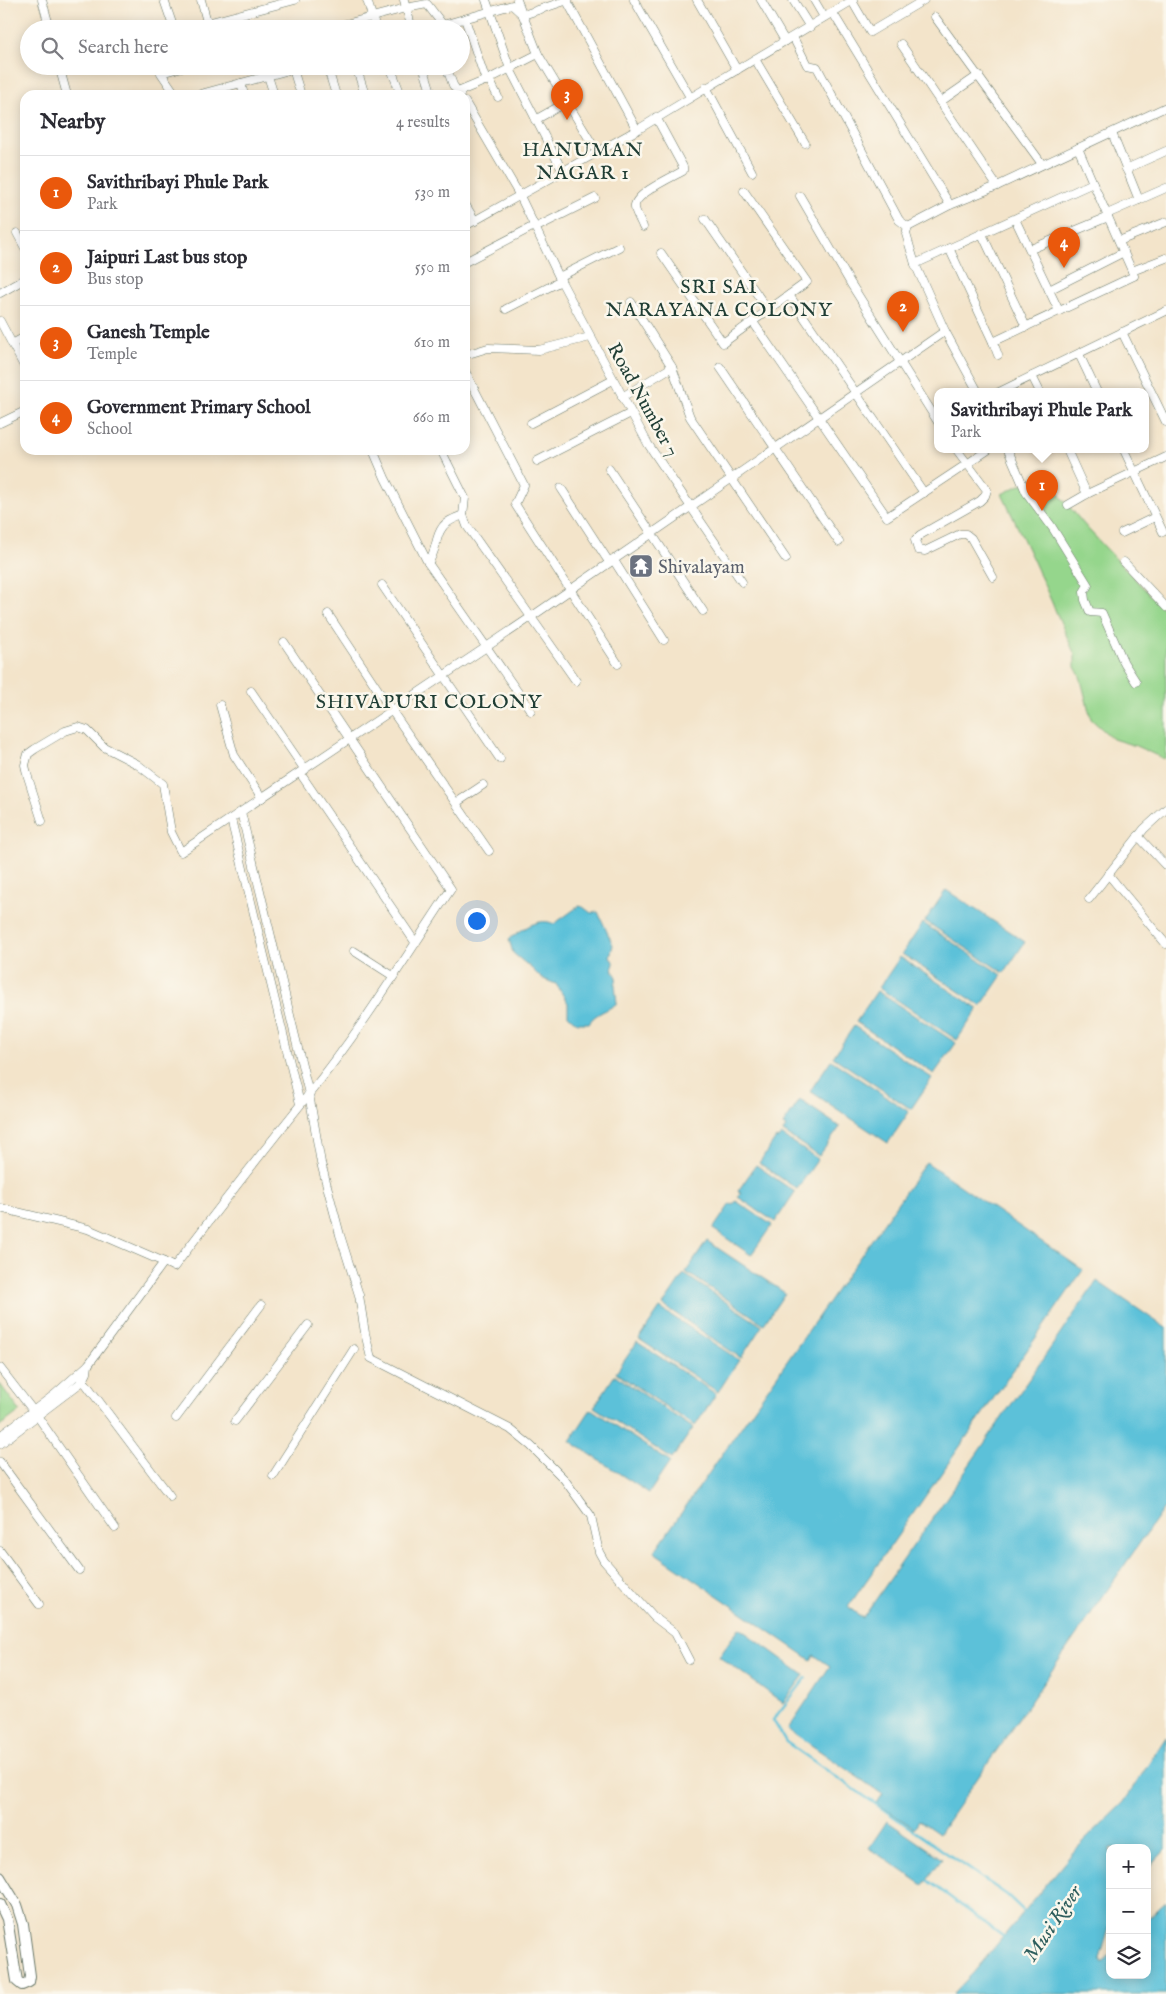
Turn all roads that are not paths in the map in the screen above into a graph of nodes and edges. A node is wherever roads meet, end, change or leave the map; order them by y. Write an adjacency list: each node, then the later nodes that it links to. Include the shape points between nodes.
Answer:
1 (42, 0): 25 (street)
2 (165, 0): 26 (street)
3 (201, 0): 27 (street)
4 (295, 0): 28 (street)
5 (367, 0): 21 (street)
6 (486, 0): 18 (street)
7 (517, 0): 20 (street)
8 (568, 0): 20 (street); 76 (street)
9 (634, 0): 69 (street)
10 (697, 0): 42 (street)
11 (761, 0): 37 (street)
12 (793, 0): 34 (street)
13 (814, 0): 22 (street)
14 (852, 0): 15 (street, via 870,32); 19 (street)
15 (924, 0)
16 (428, 2): 17 (street); 32 (street)
17 (405, 4): 21 (street); 31 (street)
18 (490, 11): 20 (street, via 512,5); 24 (street); 41 (street)
19 (833, 12): 22 (street); 94 (street)
20 (523, 15): 39 (street)
21 (371, 16): 29 (street); 30 (street)
22 (824, 17): 34 (street)
23 (936, 17): 51 (street)
24 (465, 19): 33 (street)
25 (48, 20)
26 (171, 20)
27 (206, 20)
28 (228, 20)
29 (360, 20)
30 (373, 20)
31 (409, 20)
32 (438, 20)
33 (462, 20)
34 (810, 27): 36 (street)
35 (470, 32): 53 (street)
36 (793, 37): 37 (street); 104 (street, via 807,65 817,67 900,220)
37 (784, 41): 40 (street)
38 (901, 44): 71 (street)
39 (538, 54): 41 (street); 70 (street)
40 (755, 59): 42 (street); 78 (street)
41 (510, 69): 53 (street); 75 (street)
42 (737, 70): 55 (street)
43 (61, 75): 56 (street)
44 (162, 75): 57 (street)
45 (295, 75): 61 (street)
46 (330, 75): 62 (street)
47 (359, 75): 63 (street)
48 (393, 75): 64 (street)
49 (426, 75): 65 (street)
50 (450, 75): 66 (street)
51 (979, 75): 71 (street); 82 (street)
52 (268, 76): 54 (street); 60 (street)
53 (488, 80): 67 (street); 68 (street)
54 (241, 83): 58 (street); 59 (street)
55 (706, 87): 69 (street); 85 (street)
56 (66, 90)
57 (173, 90)
58 (215, 90)
59 (243, 90)
60 (272, 90)
61 (299, 90)
62 (334, 90)
63 (363, 90)
64 (399, 90)
65 (430, 90)
66 (458, 90)
67 (466, 90)
68 (498, 97)
69 (690, 97): 74 (street)
70 (567, 102): 75 (street); 81 (street)
71 (940, 102): 87 (street)
72 (1166, 107): 77 (street)
73 (470, 111): 90 (street, Road Number 7)
74 (656, 117): 76 (street); 102 (street, via 683,167 682,171 635,202)
75 (535, 120): 84 (street)
76 (636, 130): 81 (street)
77 (1112, 133): 79 (street); 83 (street)
78 (805, 143)
79 (1078, 148): 82 (street); 86 (street)
80 (1166, 151): 83 (street)
81 (597, 152): 84 (street)
82 (1042, 164): 87 (street)
83 (1126, 169): 93 (street)
84 (563, 172): 90 (street)
85 (752, 172)
86 (1093, 183): 96 (street); 98 (street)
87 (996, 186): 94 (street)
88 (1166, 188): 93 (street)
89 (744, 191): 122 (street, via 807,282)
90 (520, 196): 99 (street); 103 (street, Road Number 7)
91 (800, 196): 141 (street)
92 (595, 198): 103 (street)
93 (1139, 200): 96 (street)
94 (950, 205): 104 (street)
95 (470, 212): 99 (street)
96 (1107, 216): 108 (street); 111 (street)
97 (705, 219): 125 (street)
98 (1015, 219): 106 (street); 111 (street)
99 (475, 221): 101 (street)
100 (1166, 222): 108 (street)
101 (470, 224)
102 (643, 226)
103 (535, 227): 115 (street); 118 (street, Road Number 7)
104 (908, 227): 116 (street, via 906,234)
105 (17, 233): 107 (street)
106 (982, 234): 110 (street); 130 (street)
107 (20, 239)
108 (1119, 241): 112 (street)
109 (619, 247): 118 (street)
110 (950, 248): 116 (street); 135 (street)
111 (1031, 249): 120 (street)
112 (1124, 252): 117 (street); 120 (street)
113 (661, 253): 129 (street, via 724,343)
114 (1166, 258): 117 (street)
115 (470, 260)
116 (915, 264): 131 (street)
117 (1132, 271): 126 (street, via 1134,276)
118 (560, 279): 124 (street); 133 (street, Road Number 7)
119 (20, 282): 121 (street)
120 (1049, 290): 126 (street)
121 (0, 294)
122 (789, 295): 125 (street); 151 (street)
123 (631, 302): 142 (street)
124 (506, 309)
125 (768, 310): 129 (street)
126 (1059, 311): 130 (street)
127 (1166, 311): 132 (street)
128 (0, 321): 136 (street)
129 (753, 322): 156 (street)
130 (1026, 327): 135 (street)
131 (946, 331): 141 (street); 147 (street)
132 (1122, 332): 138 (street); 157 (street)
133 (590, 337): 137 (street, via 539,350 488,348); 145 (street, Road Number 7)
134 (20, 340): 136 (street)
135 (993, 342): 139 (street)
136 (12, 344): 140 (street)
137 (470, 353)
138 (1079, 354): 144 (street); 150 (street)
139 (998, 355)
140 (20, 359)
141 (900, 362): 151 (street); 155 (street)
142 (672, 367): 152 (street); 173 (street, via 690,416)
143 (720, 367): 160 (street)
144 (1032, 376): 148 (street); 149 (street)
145 (613, 380): 152 (street, Road Number 7); 159 (street)
146 (470, 381): 192 (street, via 524,485 515,504)
147 (976, 388)
148 (1007, 388)
149 (1038, 388)
150 (1095, 388)
151 (856, 392): 156 (street); 175 (street)
152 (622, 397): 153 (street, Road Number 7)
153 (630, 413): 169 (street); 178 (street, Road Number 7)
154 (20, 414): 158 (street)
155 (934, 416)
156 (819, 418): 160 (street); 175 (street, via 887,517)
157 (1166, 422)
158 (0, 423)
159 (531, 423)
160 (775, 448): 173 (street); 184 (street)
161 (960, 453): 170 (street)
162 (984, 453): 170 (street)
163 (1009, 453): 203 (street, via 1026,492 1088,584 1084,592 1087,608 1090,612 1102,613)
164 (1068, 453): 176 (street)
165 (1125, 453): 172 (street)
166 (375, 455): 188 (street)
167 (444, 455): 179 (street, via 465,498)
168 (1166, 457): 172 (street)
169 (537, 461)
170 (968, 464): 175 (street); 189 (street, via 986,490 985,496 915,540 918,550 925,551 966,534)
171 (609, 469): 183 (street)
172 (1134, 471): 176 (street); 180 (street)
173 (732, 478): 178 (street); 185 (street)
174 (561, 488): 186 (street)
175 (924, 493)
176 (1087, 494): 177 (street)
177 (1068, 505)
178 (690, 508): 183 (street); 190 (street, Road Number 7)
179 (463, 515): 188 (street, via 441,528); 196 (street, via 467,526)
180 (1155, 517): 181 (street); 182 (street)
181 (1122, 532)
182 (1163, 532)
183 (652, 534): 186 (street); 194 (street)
184 (839, 542)
185 (786, 559)
186 (611, 560): 192 (street); 197 (street)
187 (1124, 562): 193 (street)
188 (428, 563): 199 (street)
189 (993, 578)
190 (742, 582)
191 (382, 585): 201 (street)
192 (570, 590): 196 (street); 200 (street)
193 (1166, 607)
194 (703, 611)
195 (328, 614): 206 (street)
196 (531, 617): 199 (street); 202 (street)
197 (664, 640)
198 (284, 642): 208 (street)
199 (487, 646): 201 (street); 207 (street)
200 (618, 664)
201 (443, 676): 206 (street); 209 (street)
202 (576, 682)
203 (1136, 682)
204 (251, 691): 210 (street)
205 (220, 706): 212 (street, via 234,756)
206 (392, 711): 208 (street); 213 (street)
207 (531, 711)
208 (350, 740): 210 (street); 223 (street, via 451,889)
209 (500, 760)
210 (303, 771): 212 (street); 223 (street)
211 (483, 785): 213 (street)
212 (262, 798): 215 (street)
213 (456, 803): 219 (street)
214 (1166, 809): 218 (street)
215 (241, 812): 216 (street); 225 (street)
216 (231, 819): 217 (street, via 181,852 171,832 163,784 137,764 104,747 87,730 78,727 65,731 28,754 25,765); 227 (street)
217 (42, 821)
218 (1138, 836): 220 (street); 221 (street)
219 (489, 852)
220 (1166, 866)
221 (1108, 874): 222 (street); 224 (street)
222 (1089, 899)
223 (416, 942): 228 (street)
224 (1166, 944)
225 (274, 951): 227 (street); 229 (street)
226 (354, 951): 228 (street)
227 (264, 954): 230 (street)
228 (393, 976): 229 (street)
229 (309, 1094): 230 (street); 250 (street, via 321,1163 359,1295 371,1358 510,1429 531,1446 564,1480 591,1516 604,1561 654,1617 675,1633)
230 (300, 1104): 232 (street, via 174,1267)
231 (0, 1208): 232 (street, via 88,1229)
232 (164, 1262): 237 (street)
233 (261, 1305): 239 (street)
234 (308, 1325): 240 (street)
235 (354, 1349): 244 (street)
236 (0, 1368): 238 (street)
237 (80, 1378): 238 (street); 245 (street)
238 (35, 1414): 241 (street); 242 (street); 246 (street)
239 (176, 1418)
240 (236, 1421)
241 (0, 1436)
242 (0, 1444)
243 (0, 1462): 248 (street)
244 (273, 1476)
245 (170, 1496)
246 (115, 1528)
247 (0, 1551): 249 (street)
248 (79, 1570)
249 (39, 1604)
250 (689, 1660)
251 (0, 1877): 252 (street, via 23,1924 30,1976 29,1982 22,1985 17,1981 7,1919)
252 (0, 1904)

